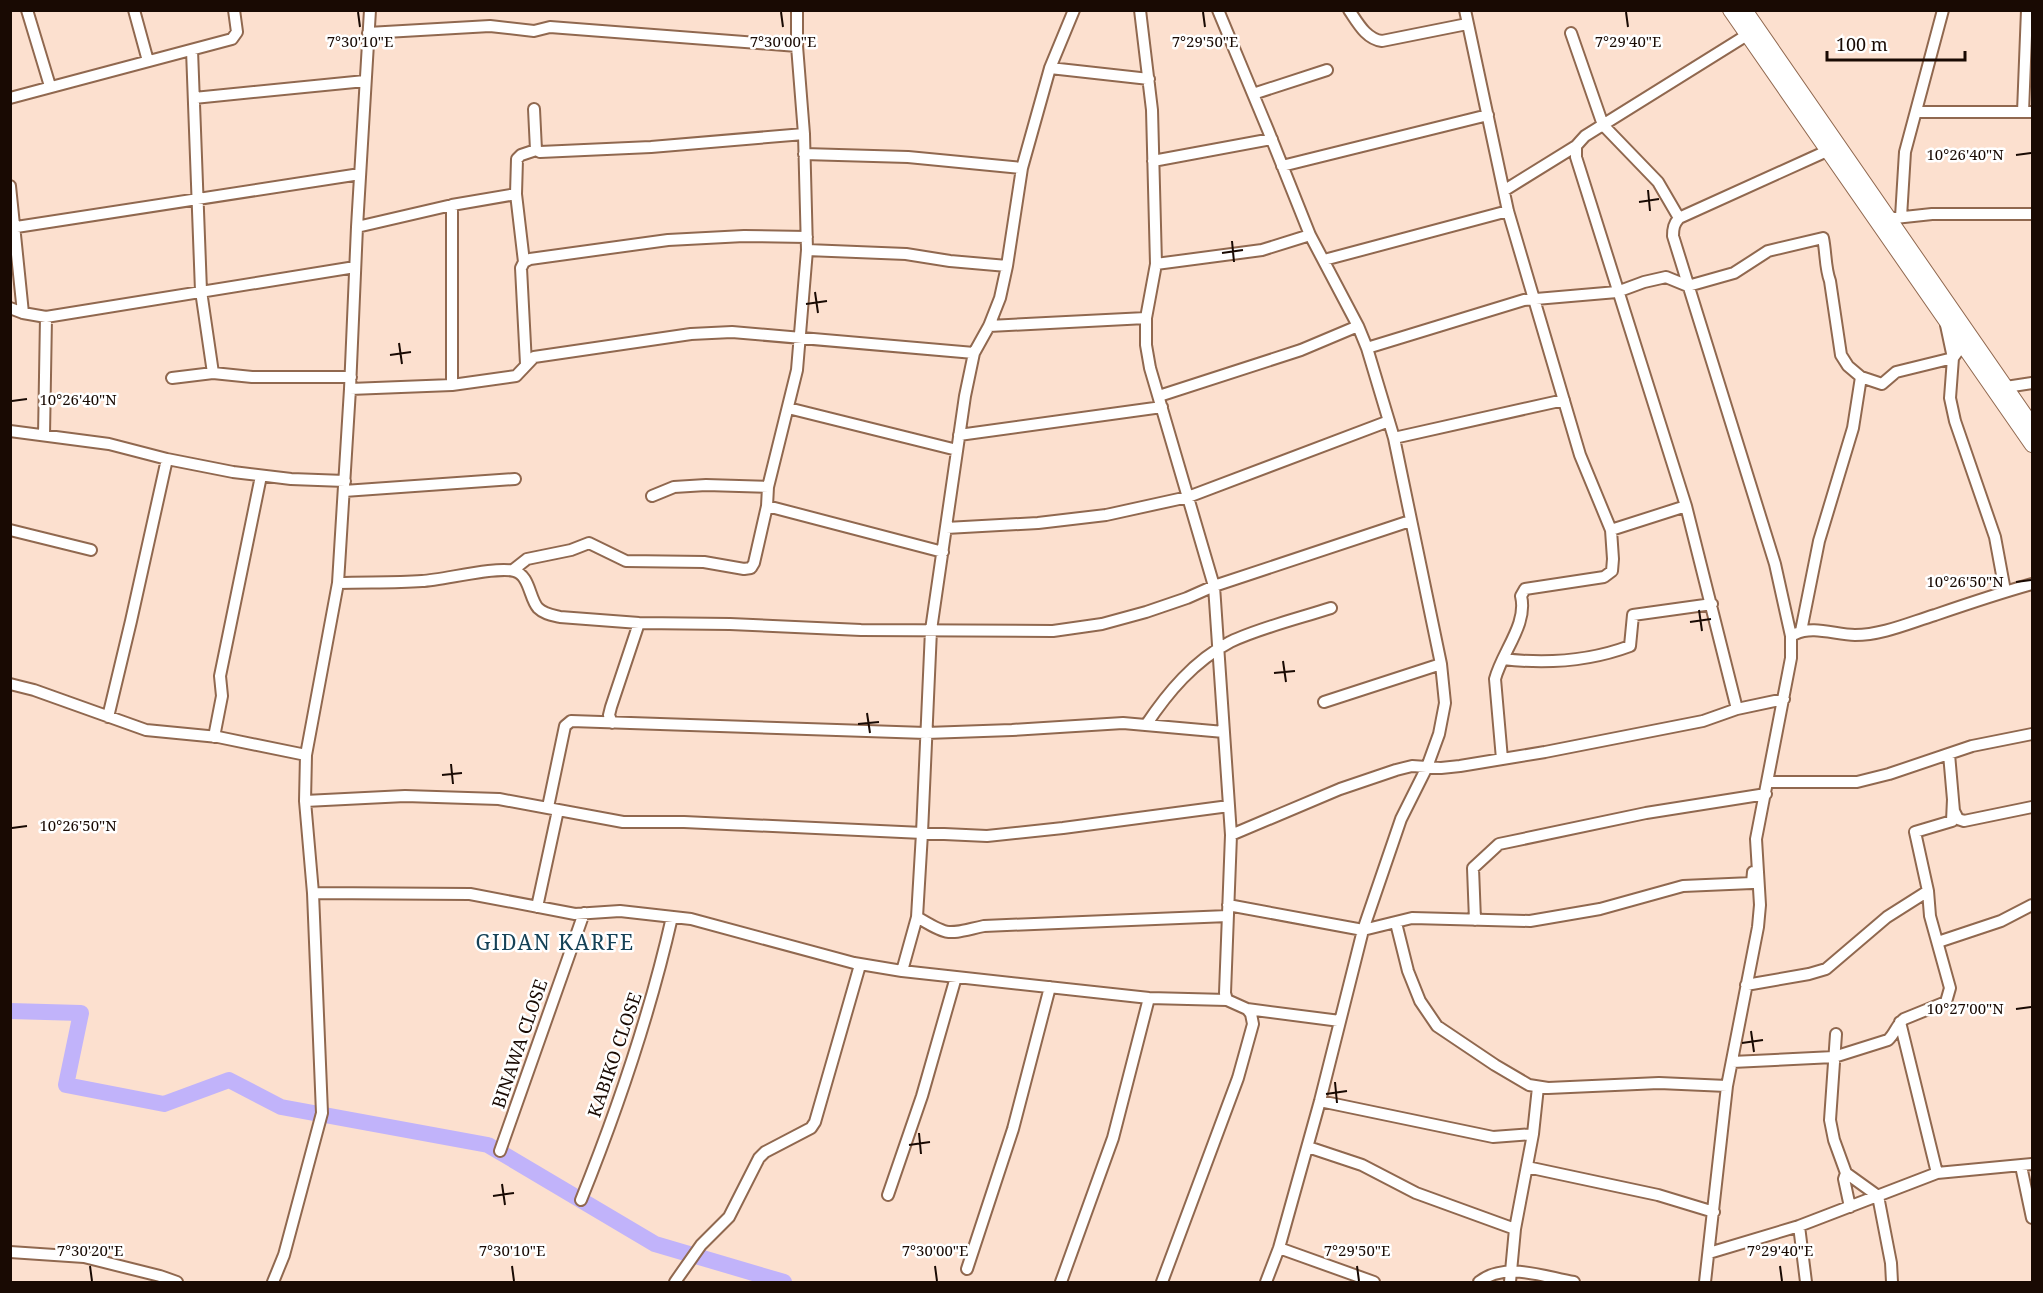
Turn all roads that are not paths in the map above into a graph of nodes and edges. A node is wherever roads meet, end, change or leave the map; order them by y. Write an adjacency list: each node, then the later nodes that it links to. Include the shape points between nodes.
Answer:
1 (27, 10): 26 (street)
2 (134, 10): 21 (street)
3 (234, 10): 20 (street, via 237,32 232,39)
4 (370, 10): 16 (street)
5 (797, 10): 19 (street)
6 (1074, 10): 22 (street)
7 (1140, 10): 24 (street)
8 (1218, 10): 27 (street)
9 (1349, 10): 15 (street, via 1367,36 1382,41)
10 (1465, 10): 15 (street)
11 (1730, 10): 18 (main road)
12 (1745, 10): 53 (main road)
13 (1943, 10): 31 (street)
14 (2027, 10): 32 (street)
15 (1467, 24): 33 (street)
16 (368, 33): 19 (street, via 490,26 534,31 550,27); 25 (street)
17 (1571, 33): 34 (street)
18 (1747, 35): 34 (street); 39 (main road)
19 (797, 46): 35 (street)
20 (192, 50): 21 (street); 29 (street)
21 (148, 61): 26 (street)
22 (1050, 68): 24 (street); 43 (street)
23 (1327, 70): 27 (street)
24 (1149, 79): 41 (street)
25 (364, 81): 29 (street); 44 (street)
26 (50, 86): 28 (street)
27 (1253, 94): 36 (street)
28 (10, 98)
29 (194, 98): 48 (street)
30 (534, 109): 38 (street)
31 (1916, 112): 32 (street); 53 (street, via 1905,152)
32 (2028, 112)
33 (1488, 115): 42 (street); 46 (street)
34 (1603, 124): 37 (street); 52 (street, via 1658,182)
35 (804, 134): 38 (street, via 651,147); 40 (street)
36 (1272, 139): 41 (street); 42 (street)
37 (1576, 146): 46 (street); 66 (street)
38 (536, 150): 47 (street, via 517,159)
39 (1827, 151): 52 (street); 72 (main road)
40 (804, 154): 43 (street, via 908,157); 57 (street)
41 (1153, 161): 61 (street)
42 (1282, 166): 56 (street)
43 (1022, 168): 62 (street)
44 (360, 174): 48 (street); 54 (street)
45 (10, 186): 55 (street)
46 (1505, 190): 50 (street)
47 (516, 194): 49 (street); 60 (street)
48 (197, 198): 55 (street); 65 (street)
49 (452, 205): 54 (street); 86 (street)
50 (1508, 211): 59 (street); 67 (street)
51 (2032, 214): 53 (street, via 1943,213)
52 (1678, 218): 64 (street, via 1673,236)
53 (1895, 218): 87 (main road)
54 (357, 226): 63 (street)
55 (13, 227): 69 (street)
56 (1310, 235): 59 (street); 61 (street, via 1263,250)
57 (807, 237): 58 (street); 60 (street, via 668,240)
58 (807, 250): 62 (street, via 906,254); 75 (street)
59 (1324, 260): 74 (street)
60 (524, 262): 80 (street, via 521,268)
61 (1156, 264): 71 (street)
62 (1006, 266): 73 (street)
63 (355, 267): 65 (street); 84 (street)
64 (1689, 286): 66 (street, via 1666,277); 82 (street, via 1734,273 1768,251 1823,237 1841,355); 123 (street)
65 (201, 291): 70 (street); 81 (street)
66 (1617, 292): 67 (street); 107 (street)
67 (1534, 300): 77 (street); 88 (street)
68 (10, 308): 69 (street)
69 (23, 313): 70 (street)
70 (46, 317): 94 (street)
71 (1146, 318): 73 (street); 89 (street, via 1146,345)
72 (1945, 319): 76 (main road); 79 (street)
73 (989, 326): 78 (street)
74 (1358, 326): 77 (street); 89 (street)
75 (800, 337): 78 (street); 80 (street, via 732,332 692,334 534,357); 90 (street)
76 (1963, 344): 79 (street); 97 (main road)
77 (1367, 348): 91 (street)
78 (974, 353): 95 (street)
79 (1953, 358): 82 (street, via 1896,372 1882,384); 118 (street, via 1950,398 1955,421 1995,537)
80 (526, 364): 86 (street, via 516,376)
81 (213, 373): 83 (street); 84 (street)
82 (1861, 376): 123 (street, via 1853,428)
83 (172, 378)
84 (351, 383): 86 (street); 102 (street)
85 (2032, 383): 87 (street)
86 (452, 385)
87 (2006, 387): 92 (main road)
88 (1564, 400): 96 (street); 111 (street, via 1580,455)
89 (1160, 402): 95 (street); 105 (street)
90 (788, 408): 98 (street); 103 (street)
91 (1389, 421): 96 (street); 105 (street)
92 (2032, 425)
93 (10, 431): 94 (street)
94 (44, 435): 99 (street, via 109,444)
95 (959, 435): 98 (street)
96 (1394, 438): 108 (street)
97 (2032, 445)
98 (957, 450): 109 (street)
99 (167, 459): 100 (street); 131 (street)
100 (261, 476): 102 (street); 137 (street, via 220,676 222,696)
101 (515, 479): 102 (street)
102 (344, 486): 115 (street)
103 (768, 487): 104 (street, via 674,487); 106 (street)
104 (652, 496)
105 (1188, 497): 109 (street, via 1106,515); 117 (street)
106 (767, 506): 113 (street); 114 (street, via 751,568 704,562 626,561 589,543 527,559)
107 (1686, 506): 111 (street); 119 (street)
108 (1410, 521): 117 (street); 126 (street)
109 (946, 528): 113 (street)
110 (10, 530): 112 (street)
111 (1611, 531): 125 (street, via 1612,571 1604,577 1525,588 1521,596 1524,607)
112 (91, 550)
113 (943, 552): 122 (street)
114 (513, 570): 115 (street, via 423,581); 121 (street, via 521,575 538,608 547,614)
115 (338, 583): 139 (street)
116 (2032, 584): 118 (street)
117 (1214, 586): 122 (street, via 1156,609 1102,624 1053,631); 124 (street)
118 (2005, 591): 123 (street, via 1890,630 1854,635 1826,631)
119 (1712, 604): 125 (street, via 1633,615 1630,646 1607,655 1552,662); 130 (street)
120 (1331, 608): 124 (street, via 1240,638)
121 (639, 623): 122 (street); 132 (street, via 611,707)
122 (931, 630): 134 (street)
123 (1796, 634): 128 (street)
124 (1219, 649): 133 (street, via 1187,672); 135 (street)
125 (1503, 658): 140 (street, via 1495,679)
126 (1441, 664): 129 (street); 141 (street, via 1444,703)
127 (10, 684): 131 (street)
128 (1784, 699): 130 (street); 142 (street)
129 (1324, 702)
130 (1737, 710): 140 (street, via 1703,721)
131 (108, 717): 137 (street, via 146,730)
132 (612, 723): 134 (street); 148 (street, via 572,721 565,726)
133 (1146, 725): 134 (street); 135 (street)
134 (926, 732): 149 (street)
135 (1224, 732): 146 (street)
136 (2032, 734): 138 (street)
137 (214, 736): 139 (street)
138 (1948, 754): 142 (street, via 1857,782); 144 (street)
139 (306, 755): 145 (street)
140 (1502, 759): 141 (street)
141 (1426, 767): 150 (street, via 1396,770 1340,789); 162 (street, via 1401,819)
142 (1768, 782): 143 (street)
143 (1766, 794): 151 (street); 160 (street, via 1646,813 1499,844 1473,868)
144 (1953, 799): 147 (street, via 1958,819 1964,821); 152 (street, via 1952,820 1915,832)
145 (305, 801): 148 (street, via 446,796); 153 (street)
146 (1229, 806): 149 (street, via 987,836); 150 (street)
147 (2032, 807)
148 (553, 808): 149 (street, via 623,822); 155 (street)
149 (922, 833): 159 (street)
150 (1231, 835): 156 (street)
151 (1756, 839): 160 (street, via 1752,883 1683,886 1600,909 1530,921); 167 (street, via 1760,905)
152 (1928, 891): 163 (street); 167 (street, via 1887,917 1826,969)
153 (313, 893): 155 (street, via 470,894); 202 (street, via 322,1113 284,1256)
154 (2032, 905): 163 (street, via 2001,921)
155 (537, 907): 157 (street)
156 (1228, 910): 159 (street, via 984,926 950,933); 162 (street); 170 (street)
157 (584, 913): 158 (street, via 620,911); 182 (street, BINAWA CLOSE)
158 (672, 917): 164 (street); 189 (street, KABIKO CLOSE, via 631,1066)
159 (917, 917): 165 (street)
160 (1475, 920): 161 (street, via 1412,918)
161 (1396, 923): 162 (street); 178 (street, via 1408,971 1420,1001 1437,1026)
162 (1363, 930): 172 (street)
163 (1938, 942): 173 (street, via 1950,995 1946,1002)
164 (860, 965): 165 (street); 203 (street, via 815,1122 759,1158 729,1217 700,1245)
165 (902, 971): 166 (street)
166 (956, 977): 168 (street); 187 (street)
167 (1746, 985): 176 (street)
168 (1050, 987): 169 (street); 198 (street, via 1013,1129)
169 (1149, 998): 170 (street); 204 (street, via 1113,1138)
170 (1227, 1000): 171 (street)
171 (1247, 1009): 172 (street); 205 (street, via 1253,1024 1239,1078)
172 (1340, 1021): 179 (street)
173 (1900, 1022): 175 (street, via 1888,1040); 186 (street)
174 (1836, 1034): 175 (street)
175 (1834, 1057): 176 (street); 185 (street, via 1830,1120)
176 (1732, 1062): 177 (street)
177 (1727, 1086): 178 (street, via 1659,1083); 191 (street)
178 (1538, 1088): 180 (street)
179 (1320, 1101): 180 (street, via 1493,1137); 181 (street)
180 (1533, 1134): 184 (street)
181 (1308, 1146): 194 (street, via 1362,1165 1416,1193); 195 (street)
182 (500, 1151)
183 (2027, 1165): 186 (street); 192 (street)
184 (1527, 1167): 191 (street, via 1658,1195); 194 (street)
185 (1846, 1173): 188 (street); 190 (street)
186 (1937, 1173): 188 (street)
187 (888, 1195)
188 (1878, 1196): 190 (street); 213 (street)
189 (581, 1200)
190 (1850, 1207): 193 (street)
191 (1714, 1212): 197 (street)
192 (2032, 1218)
193 (1798, 1226): 197 (street); 212 (street)
194 (1515, 1229): 199 (street)
195 (1279, 1248): 206 (street); 207 (street)
196 (10, 1252): 200 (street, via 84,1257)
197 (1709, 1253): 211 (street)
198 (967, 1269)
199 (1511, 1270): 208 (street); 209 (street); 210 (street)
200 (159, 1279): 201 (street)
201 (177, 1282)
202 (273, 1282)
203 (675, 1282)
204 (1061, 1282)
205 (1162, 1282)
206 (1266, 1282)
207 (1374, 1282)
208 (1479, 1282)
209 (1509, 1282)
210 (1574, 1282)
211 (1705, 1282)
212 (1806, 1282)
213 (1892, 1282)

